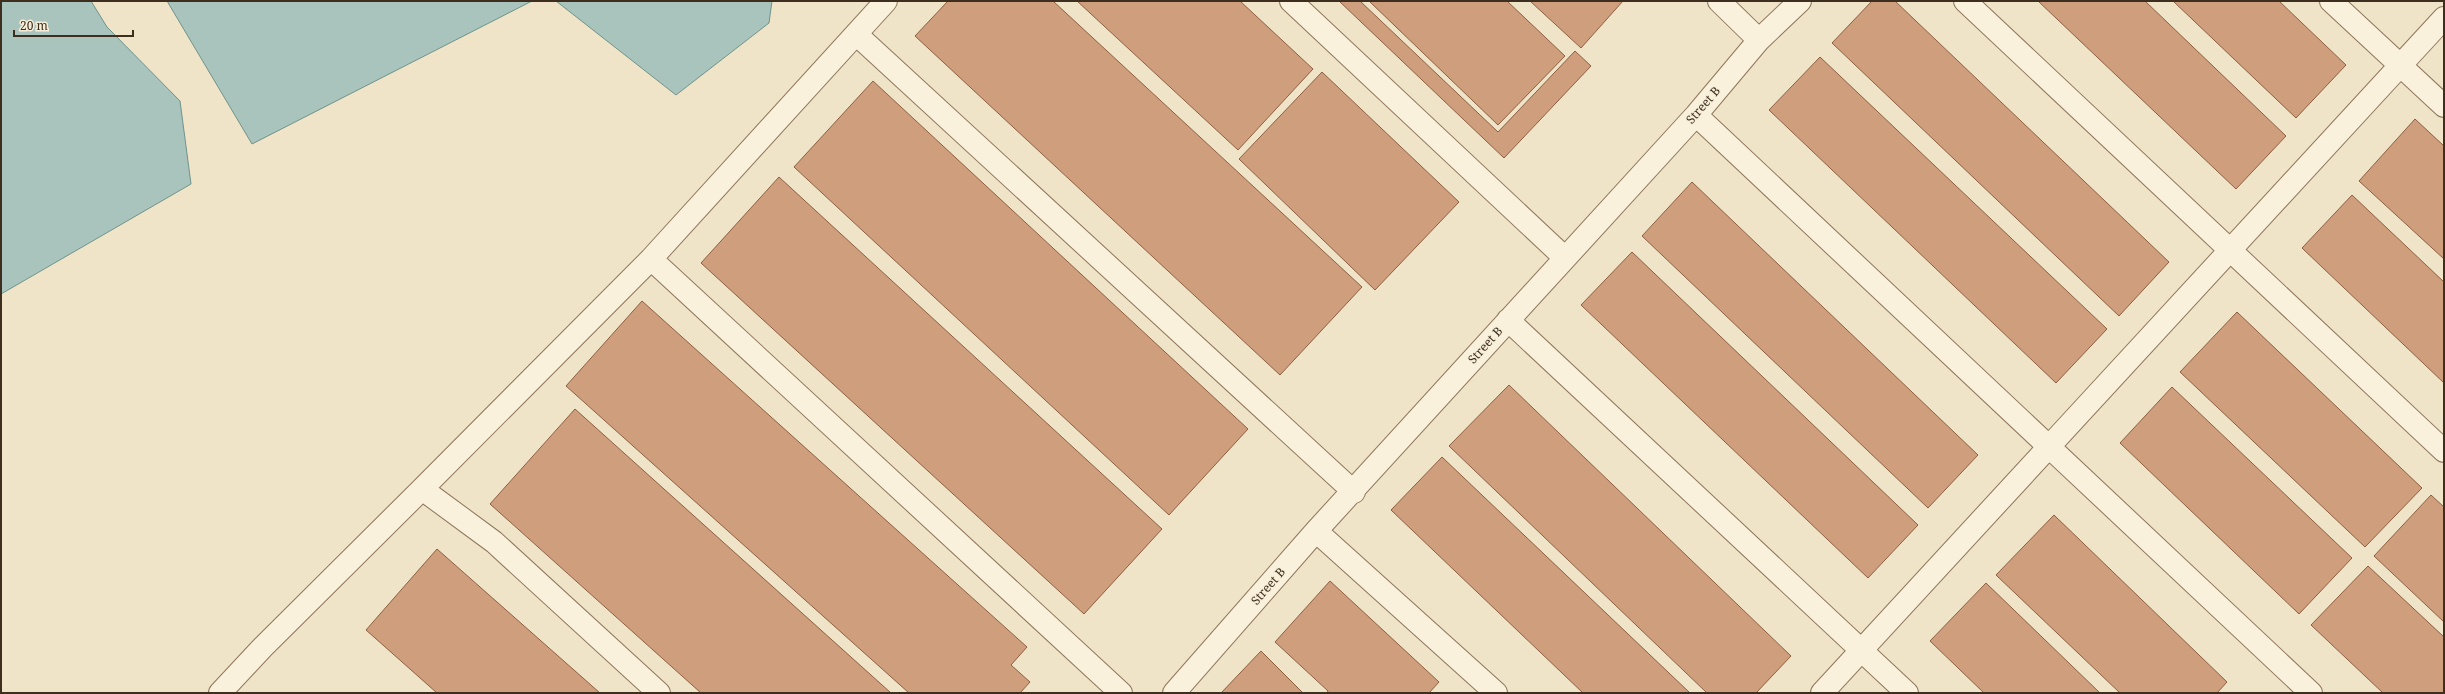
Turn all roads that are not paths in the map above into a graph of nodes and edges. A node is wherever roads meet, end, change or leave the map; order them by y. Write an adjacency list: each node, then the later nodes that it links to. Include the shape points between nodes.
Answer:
1 (886, 1): 8 (street)
2 (1291, 1): 14 (street)
3 (1719, 1): 9 (street)
4 (1800, 1): 9 (street, Street B)
5 (1965, 1): 13 (street)
6 (2331, 1): 10 (street)
7 (2444, 18): 10 (street)
8 (856, 34): 15 (street); 20 (street)
9 (1759, 40): 12 (street, Street B)
10 (2400, 65): 11 (street); 13 (street)
11 (2444, 106)
12 (1696, 115): 14 (street, Street B); 17 (street)
13 (2229, 250): 17 (street); 18 (street)
14 (1564, 257): 16 (street, Street B)
15 (651, 259): 19 (street); 25 (street)
16 (1508, 320): 20 (street, Street B); 22 (street)
17 (2049, 446): 22 (street); 30 (street)
18 (2444, 451)
19 (422, 489): 23 (street); 24 (street, via 494,542)
20 (1354, 492): 21 (street, Street B)
21 (1316, 531): 26 (street, Street B); 27 (street)
22 (1861, 650): 28 (street); 29 (street)
23 (220, 693)
24 (659, 693)
25 (1121, 693)
26 (1174, 693)
27 (1496, 693)
28 (1822, 693)
29 (1907, 693)
30 (2311, 693)

